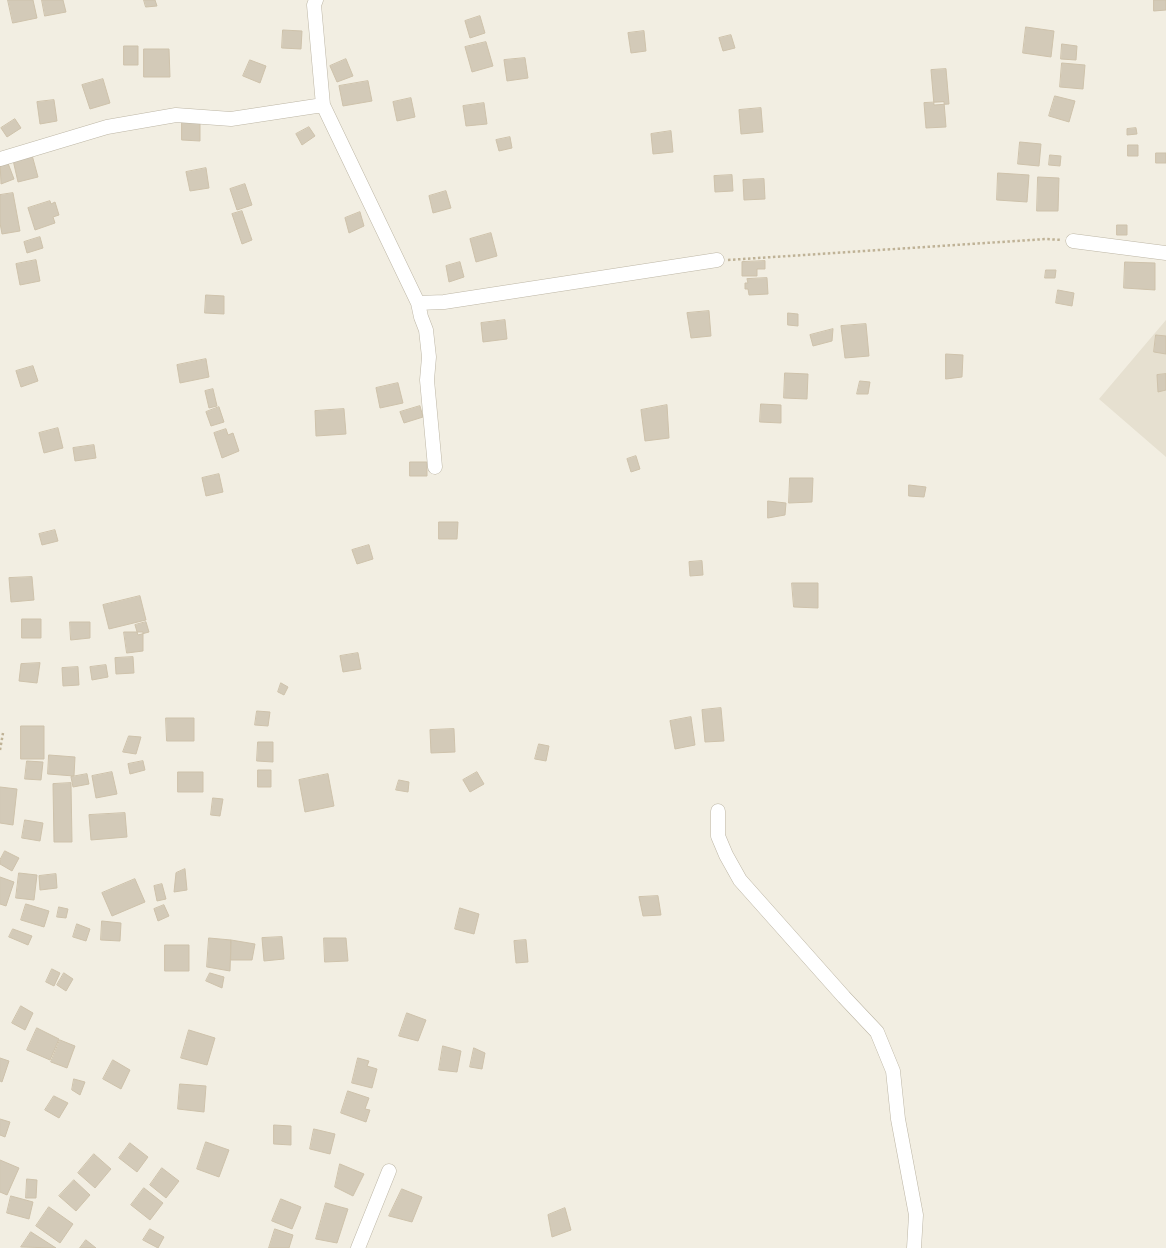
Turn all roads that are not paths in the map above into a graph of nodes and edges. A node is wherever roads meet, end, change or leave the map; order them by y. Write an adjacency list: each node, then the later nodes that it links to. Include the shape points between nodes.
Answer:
1 (316, 0): 2 (street)
2 (323, 105): 3 (street, via 232,119 176,116 107,127); 7 (street)
3 (0, 159)
4 (1073, 241): 5 (street)
5 (1166, 253)
6 (716, 260): 7 (street, via 444,302)
7 (418, 303): 8 (street, via 429,357 427,380)
8 (435, 467)
9 (718, 811): 12 (street, via 718,836 740,880 878,1032 893,1071 898,1119 916,1215)
10 (389, 1171): 11 (street)
11 (358, 1248)
12 (914, 1248)

